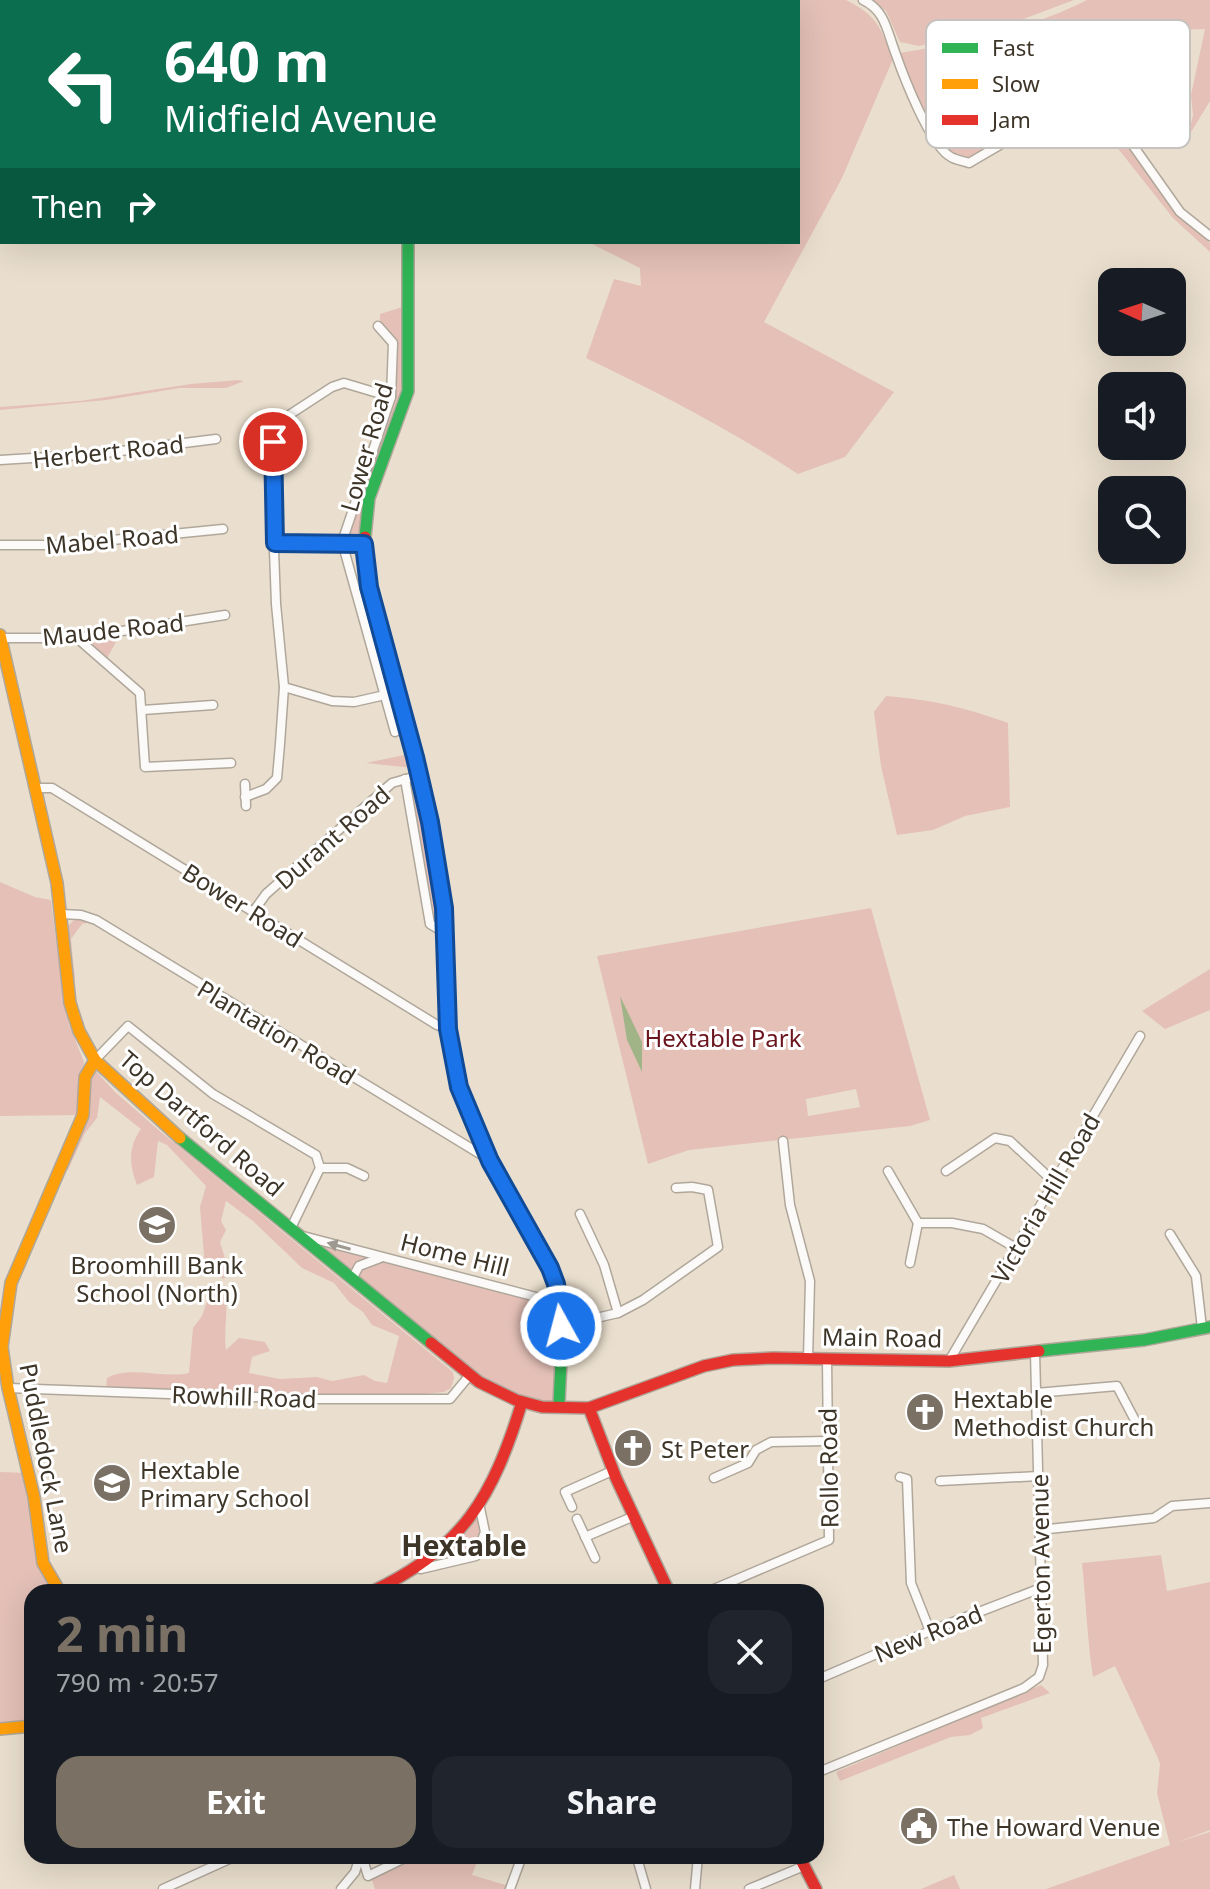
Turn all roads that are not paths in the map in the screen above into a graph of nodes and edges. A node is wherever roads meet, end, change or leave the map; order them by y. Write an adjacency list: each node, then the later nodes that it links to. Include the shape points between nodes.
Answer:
1 (863, 0): 2 (street, via 889,27)
2 (926, 123)
3 (943, 148): 4 (street, via 948,156 969,163)
4 (995, 148)
5 (1135, 148): 6 (street, via 1180,212)
6 (1210, 236)
7 (408, 244): 15 (street, Lower Road, via 408,391 375,479)
8 (378, 326): 9 (street, Lower Road, via 393,343)
9 (391, 397): 13 (street, Lower Road); 14 (street, via 344,383 289,415 273,448)
10 (216, 439): 11 (street, Herbert Road)
11 (0, 460)
12 (223, 529): 16 (street, Mabel Road, via 62,545)
13 (342, 542): 14 (street); 15 (street); 21 (street, Lower Road)
14 (275, 543): 20 (street)
15 (364, 544): 26 (street, Lower Road, via 369,587)
16 (0, 545)
17 (225, 615): 19 (street, Maude Road)
18 (0, 637): 19 (street, Maude Road); 29 (street, Top Dartford Road)
19 (77, 638): 23 (street, via 140,693)
20 (284, 687): 21 (street, via 332,701); 28 (street, via 277,778 246,802)
21 (385, 695): 24 (street, Lower Road)
22 (213, 705): 23 (street)
23 (143, 710): 25 (street, via 145,767)
24 (395, 732)
25 (231, 763)
26 (420, 775): 27 (street, Durant Road); 32 (street, Lower Road)
27 (405, 779): 30 (street, Durant Road, via 392,783 266,894); 32 (street, via 430,924)
28 (245, 784)
29 (36, 788): 30 (street, Bower Road, via 52,788); 31 (street, Top Dartford Road)
30 (253, 912): 33 (street, Bower Road)
31 (61, 914): 35 (street, Top Dartford Road, via 70,1003); 37 (street, Plantation Road, via 96,920)
32 (445, 933): 33 (street, Lower Road)
33 (448, 1029): 37 (street, Lower Road, via 459,1087)
34 (1140, 1036): 42 (street, Victoria Hill Road)
35 (95, 1060): 38 (street, via 128,1026 213,1094 316,1155); 46 (street, Top Dartford Road, via 158,1120); 61 (street, Puddledock Lane, via 85,1077 83,1115 11,1283 2,1347)
36 (783, 1141): 57 (street, via 790,1205 810,1281)
37 (490, 1161): 52 (street, Lower Road, via 543,1251)
38 (320, 1168): 41 (street, via 347,1168); 46 (street)
39 (888, 1171): 45 (street)
40 (946, 1171): 42 (street, via 995,1138 1010,1141)
41 (364, 1176)
42 (1055, 1183): 48 (street, Victoria Hill Road)
43 (676, 1188): 53 (street, via 708,1190 718,1247)
44 (580, 1214): 53 (street, via 604,1265)
45 (918, 1223): 48 (street, via 983,1229); 50 (street)
46 (294, 1231): 49 (street, Home Hill, one-way to 46); 51 (street, Top Dartford Road)
47 (1170, 1234): 55 (street, via 1196,1276)
48 (1016, 1248): 59 (street, Victoria Hill Road)
49 (380, 1258): 51 (street, Home Hill, via 359,1266); 52 (street, Home Hill)
50 (910, 1263)
51 (352, 1279): 60 (street, Top Dartford Road)
52 (559, 1303): 54 (street)
53 (618, 1313): 54 (street)
54 (561, 1326): 64 (street)
55 (1206, 1328): 56 (street, Main Road)
56 (1035, 1352): 59 (street, Main Road); 62 (street, Egerton Avenue)
57 (808, 1359): 58 (street, Main Road); 65 (street, Main Road, via 752,1358 704,1366)
58 (827, 1359): 59 (street, Main Road); 67 (street, Rollo Road)
59 (949, 1361)
60 (469, 1376): 61 (street, Rowhill Road, via 450,1399); 63 (street, Top Dartford Road)
61 (8, 1388): 82 (street, Puddledock Lane, via 34,1497 43,1563)
62 (1036, 1393): 66 (street, via 1117,1386); 69 (street, Egerton Avenue)
63 (522, 1402): 64 (street, Top Dartford Road); 75 (street, via 511,1442)
64 (559, 1406): 65 (street, Main Road)
65 (589, 1408): 68 (street)
66 (1139, 1428)
67 (828, 1441): 71 (street, via 771,1442 756,1450 748,1463 730,1466); 85 (street, Rollo Road, via 829,1540)
68 (612, 1471): 74 (street, via 565,1492); 76 (street)
69 (1039, 1476): 72 (street); 78 (street, Egerton Avenue)
70 (900, 1477): 87 (street, via 907,1479 911,1583)
71 (714, 1478)
72 (940, 1481)
73 (1210, 1503): 78 (street, via 1172,1506 1154,1518)
74 (572, 1507)
75 (480, 1508): 81 (street, via 458,1535); 81 (street, via 485,1532 476,1556)
76 (632, 1517): 79 (street); 84 (street)
77 (577, 1519): 79 (street)
78 (1039, 1530): 86 (street, Egerton Avenue)
79 (585, 1537): 80 (street)
80 (595, 1558)
81 (414, 1570): 83 (street)
82 (55, 1584)
83 (392, 1584)
84 (665, 1584)
85 (726, 1584)
86 (1041, 1588): 87 (street, New Road); 91 (street, Egerton Avenue, via 1043,1665 1032,1683)
87 (930, 1631): 88 (street, New Road)
88 (824, 1677)
89 (24, 1727): 90 (street)
90 (0, 1729)
91 (824, 1770)
92 (218, 1864): 101 (street)
93 (358, 1864): 102 (street)
94 (364, 1864): 95 (street, via 368,1876)
95 (393, 1864)
96 (519, 1864): 103 (street)
97 (639, 1864): 104 (street)
98 (697, 1864): 105 (street)
99 (796, 1864): 106 (street)
100 (804, 1864): 107 (street)
101 (163, 1889)
102 (341, 1889)
103 (510, 1889)
104 (646, 1889)
105 (695, 1889)
106 (749, 1889)
107 (816, 1889)

